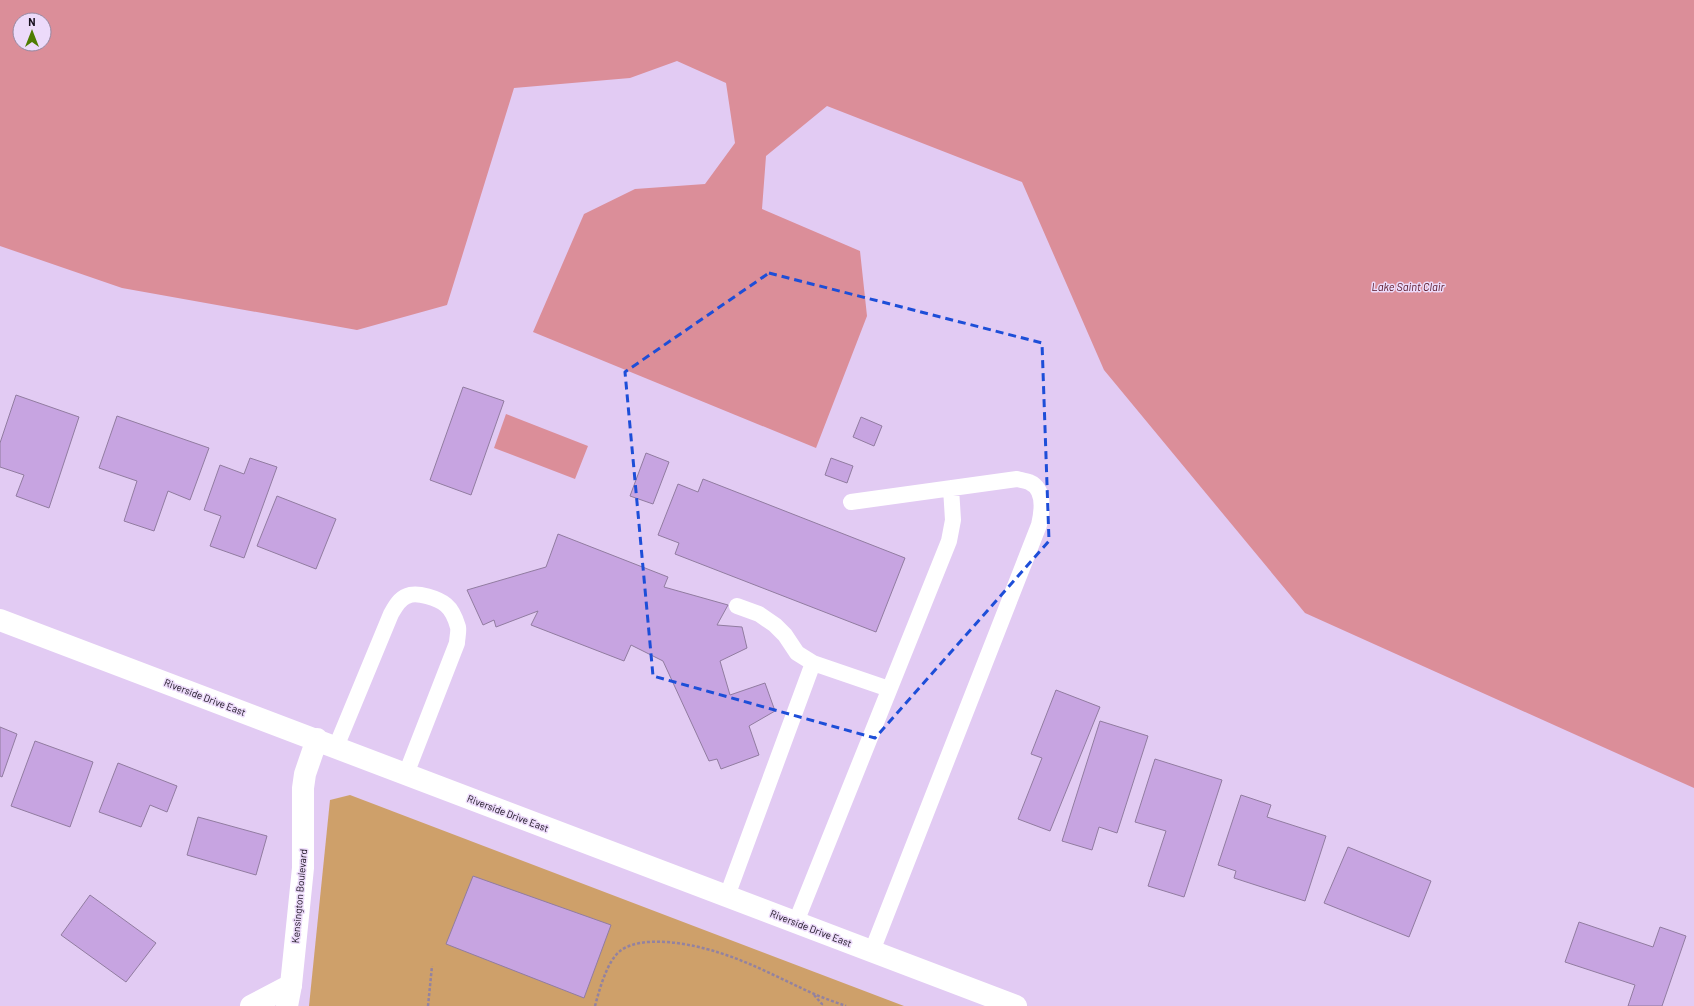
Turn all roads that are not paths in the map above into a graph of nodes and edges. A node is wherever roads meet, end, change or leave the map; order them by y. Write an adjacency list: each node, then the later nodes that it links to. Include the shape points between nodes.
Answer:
1 (951, 488): 2 (lane); 6 (lane, via 953,520 949,541); 11 (lane, via 1017,479 1031,483 1041,493 1042,511 1039,525)
2 (851, 502)
3 (737, 606): 5 (lane, via 759,614 776,625 797,653)
4 (0, 620): 7 (street, Riverside Drive East)
5 (813, 663): 6 (lane); 9 (lane)
6 (889, 689): 10 (lane)
7 (326, 743): 8 (street, Riverside Drive East); 8 (lane, via 397,604 414,594 426,596 446,604 454,616 458,628 457,643); 12 (street, Kensington Boulevard, via 305,774 304,868)
8 (406, 774): 9 (street, Riverside Drive East)
9 (727, 896): 10 (street, Riverside Drive East)
10 (796, 922): 11 (street, Riverside Drive East)
11 (872, 951): 15 (street, Riverside Drive East)
12 (291, 985): 13 (street); 14 (street, Kensington Boulevard)
13 (251, 1006)
14 (287, 1006)
15 (1016, 1006)

